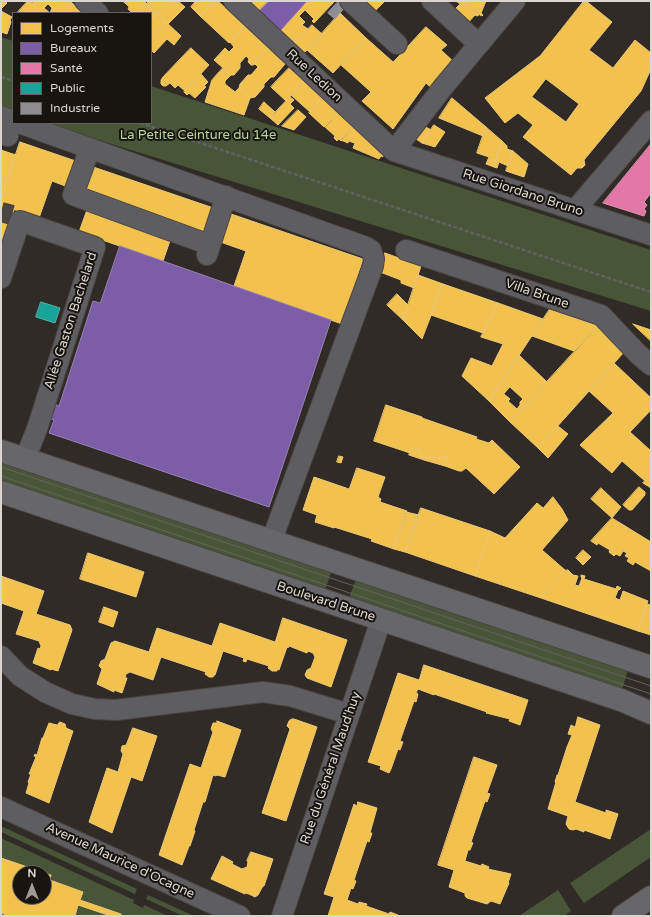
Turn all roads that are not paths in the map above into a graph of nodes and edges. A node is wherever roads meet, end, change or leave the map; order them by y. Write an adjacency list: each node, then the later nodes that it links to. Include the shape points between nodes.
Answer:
1 (85, 1): 6 (street)
2 (234, 1): 13 (street, Rue Ledion)
3 (350, 1): 8 (street)
4 (432, 1): 7 (street)
5 (515, 1): 13 (street)
6 (97, 12)
7 (471, 37)
8 (397, 44)
9 (1, 116): 11 (street)
10 (651, 121): 15 (street)
11 (10, 128): 12 (street)
12 (90, 148): 14 (street); 14 (street, via 73,195 209,250)
13 (394, 151): 15 (street, Rue Giordano Bruno)
14 (226, 196): 23 (street, via 366,247 371,250 374,259)
15 (575, 210): 16 (street, Rue Giordano Bruno)
16 (651, 235)
17 (406, 250): 19 (street, Villa Brune, via 601,316)
18 (1, 278): 21 (street, Allée Gaston Bachelard, via 16,218 96,248)
19 (651, 365)
20 (1, 451): 21 (main road)
21 (25, 459): 23 (main road)
22 (1, 492): 24 (main road, Boulevard Brune)
23 (271, 542): 26 (main road)
24 (381, 620): 27 (main road, Boulevard Brune, via 621,700); 28 (street, Rue du Général Maud'huy)
25 (1, 656): 28 (street, via 20,676 45,692 72,704 95,709 116,710 263,692 290,696)
26 (651, 667)
27 (651, 713)
28 (349, 714): 32 (street, Rue du Général Maud'huy)
29 (1, 807): 31 (street, Avenue Maurice d'Ocagne)
30 (651, 897): 33 (main road)
31 (240, 916)
32 (282, 916)
33 (623, 916)

